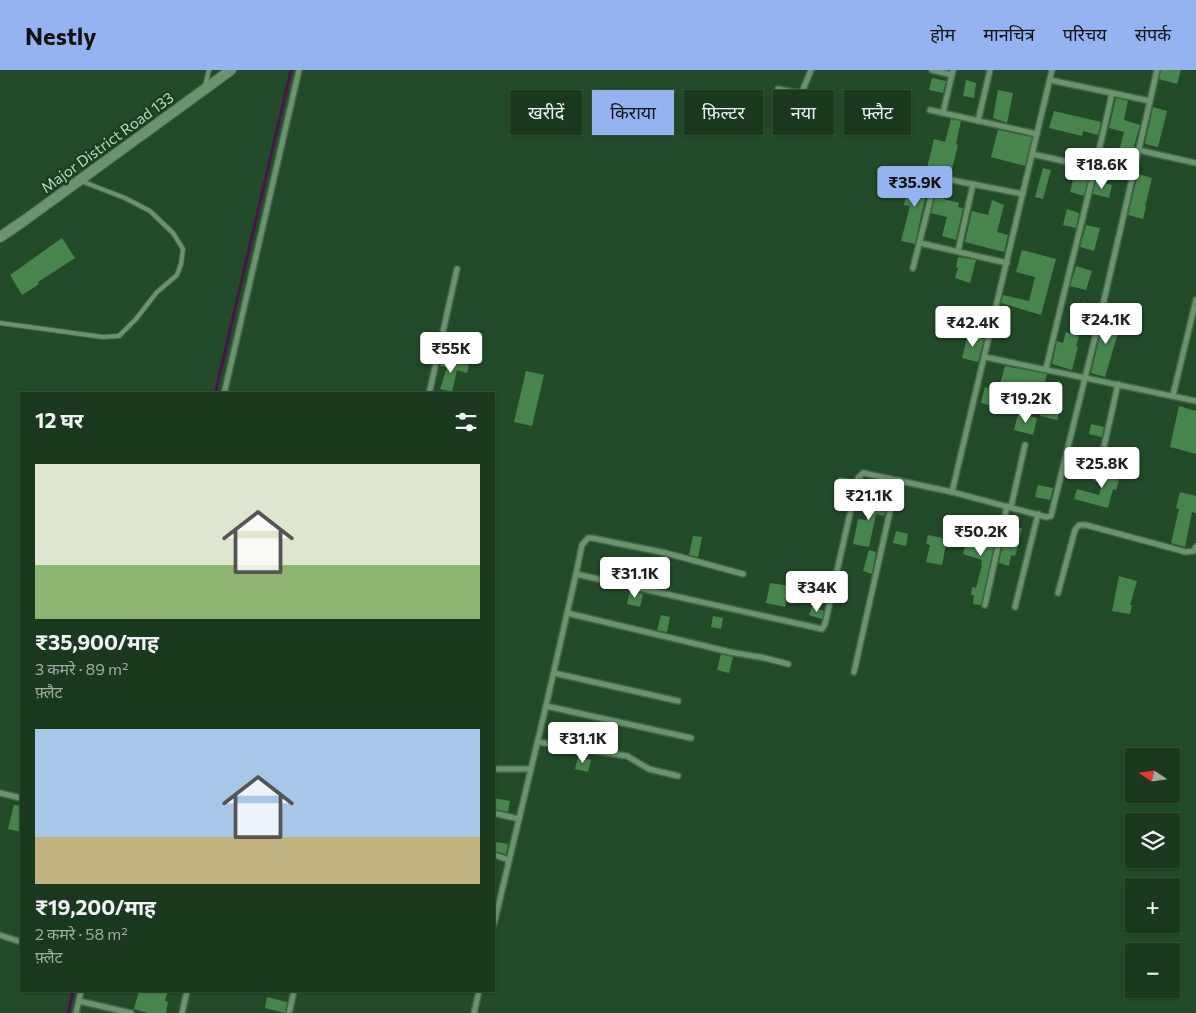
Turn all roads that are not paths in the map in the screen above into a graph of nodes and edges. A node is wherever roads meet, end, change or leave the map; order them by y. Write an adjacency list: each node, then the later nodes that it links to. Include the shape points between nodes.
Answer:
1 (209, 70): 12 (lane)
2 (231, 70): 12 (main road, Major District Road 133)
3 (299, 70): 40 (street)
4 (811, 70): 11 (street, via 802,92)
5 (932, 70): 9 (street)
6 (990, 70): 17 (street)
7 (1052, 70): 10 (street)
8 (1157, 70): 14 (street)
9 (953, 72): 16 (street)
10 (1050, 80): 13 (street); 18 (street)
11 (778, 88)
12 (204, 91): 25 (main road, Major District Road 133)
13 (1112, 93): 14 (street); 22 (street)
14 (1150, 101): 19 (street)
15 (930, 110): 16 (street)
16 (943, 113): 17 (street)
17 (978, 121): 18 (street)
18 (1037, 134): 20 (street)
19 (1138, 150): 21 (street); 38 (street)
20 (1032, 154): 22 (street); 27 (street)
21 (1196, 163)
22 (1095, 168): 37 (street)
23 (910, 172): 24 (street)
24 (936, 177): 26 (street); 29 (street)
25 (80, 181): 28 (main road, Major District Road 133); 35 (lane, via 150,211 173,233 183,249 177,275 157,292 119,336 103,338)
26 (973, 184): 27 (street); 30 (street)
27 (1023, 194): 31 (street)
28 (0, 237)
29 (920, 243): 30 (street); 32 (street)
30 (958, 250): 31 (street)
31 (1007, 263): 36 (street)
32 (913, 268)
33 (458, 269): 41 (street)
34 (1196, 300): 42 (street)
35 (0, 323)
36 (985, 357): 37 (street); 47 (street)
37 (1046, 369): 38 (street)
38 (1085, 377): 39 (street); 49 (street, via 1052,513 1049,517)
39 (1118, 384): 42 (street); 45 (street)
40 (224, 392)
41 (429, 392)
42 (1173, 395): 43 (street)
43 (1196, 401)
44 (1025, 445): 48 (street)
45 (1097, 478)
46 (897, 480): 47 (street); 51 (street, via 864,473 858,478 822,629); 58 (street)
47 (952, 492): 48 (street)
48 (1009, 507): 49 (street); 54 (street)
49 (1038, 514): 55 (street)
50 (1196, 547): 53 (street, via 1194,551 1186,552 1079,525)
51 (576, 574): 52 (street, via 582,544 588,538 666,553); 56 (street)
52 (743, 574)
53 (1058, 593)
54 (985, 605)
55 (1015, 607)
56 (567, 613): 57 (street); 59 (street)
57 (788, 664)
58 (854, 672)
59 (554, 673): 60 (street); 61 (street)
60 (678, 701)
61 (546, 706): 62 (street); 63 (street)
62 (691, 738)
63 (538, 742): 64 (street); 66 (street, via 620,754 649,769)
64 (531, 769): 65 (street); 70 (street)
65 (495, 770)
66 (678, 776)
67 (0, 793): 68 (street)
68 (20, 798)
69 (495, 813): 70 (street)
70 (519, 819): 72 (street)
71 (495, 856): 72 (street)
72 (509, 860): 73 (street)
73 (495, 920)
74 (0, 935): 75 (street)
75 (20, 942)
76 (81, 992): 80 (street)
77 (187, 992): 83 (street)
78 (294, 992): 84 (street)
79 (479, 992): 85 (street)
80 (78, 1001): 81 (street); 82 (street)
81 (76, 1013)
82 (132, 1013)
83 (182, 1013)
84 (289, 1013)
85 (474, 1013)

